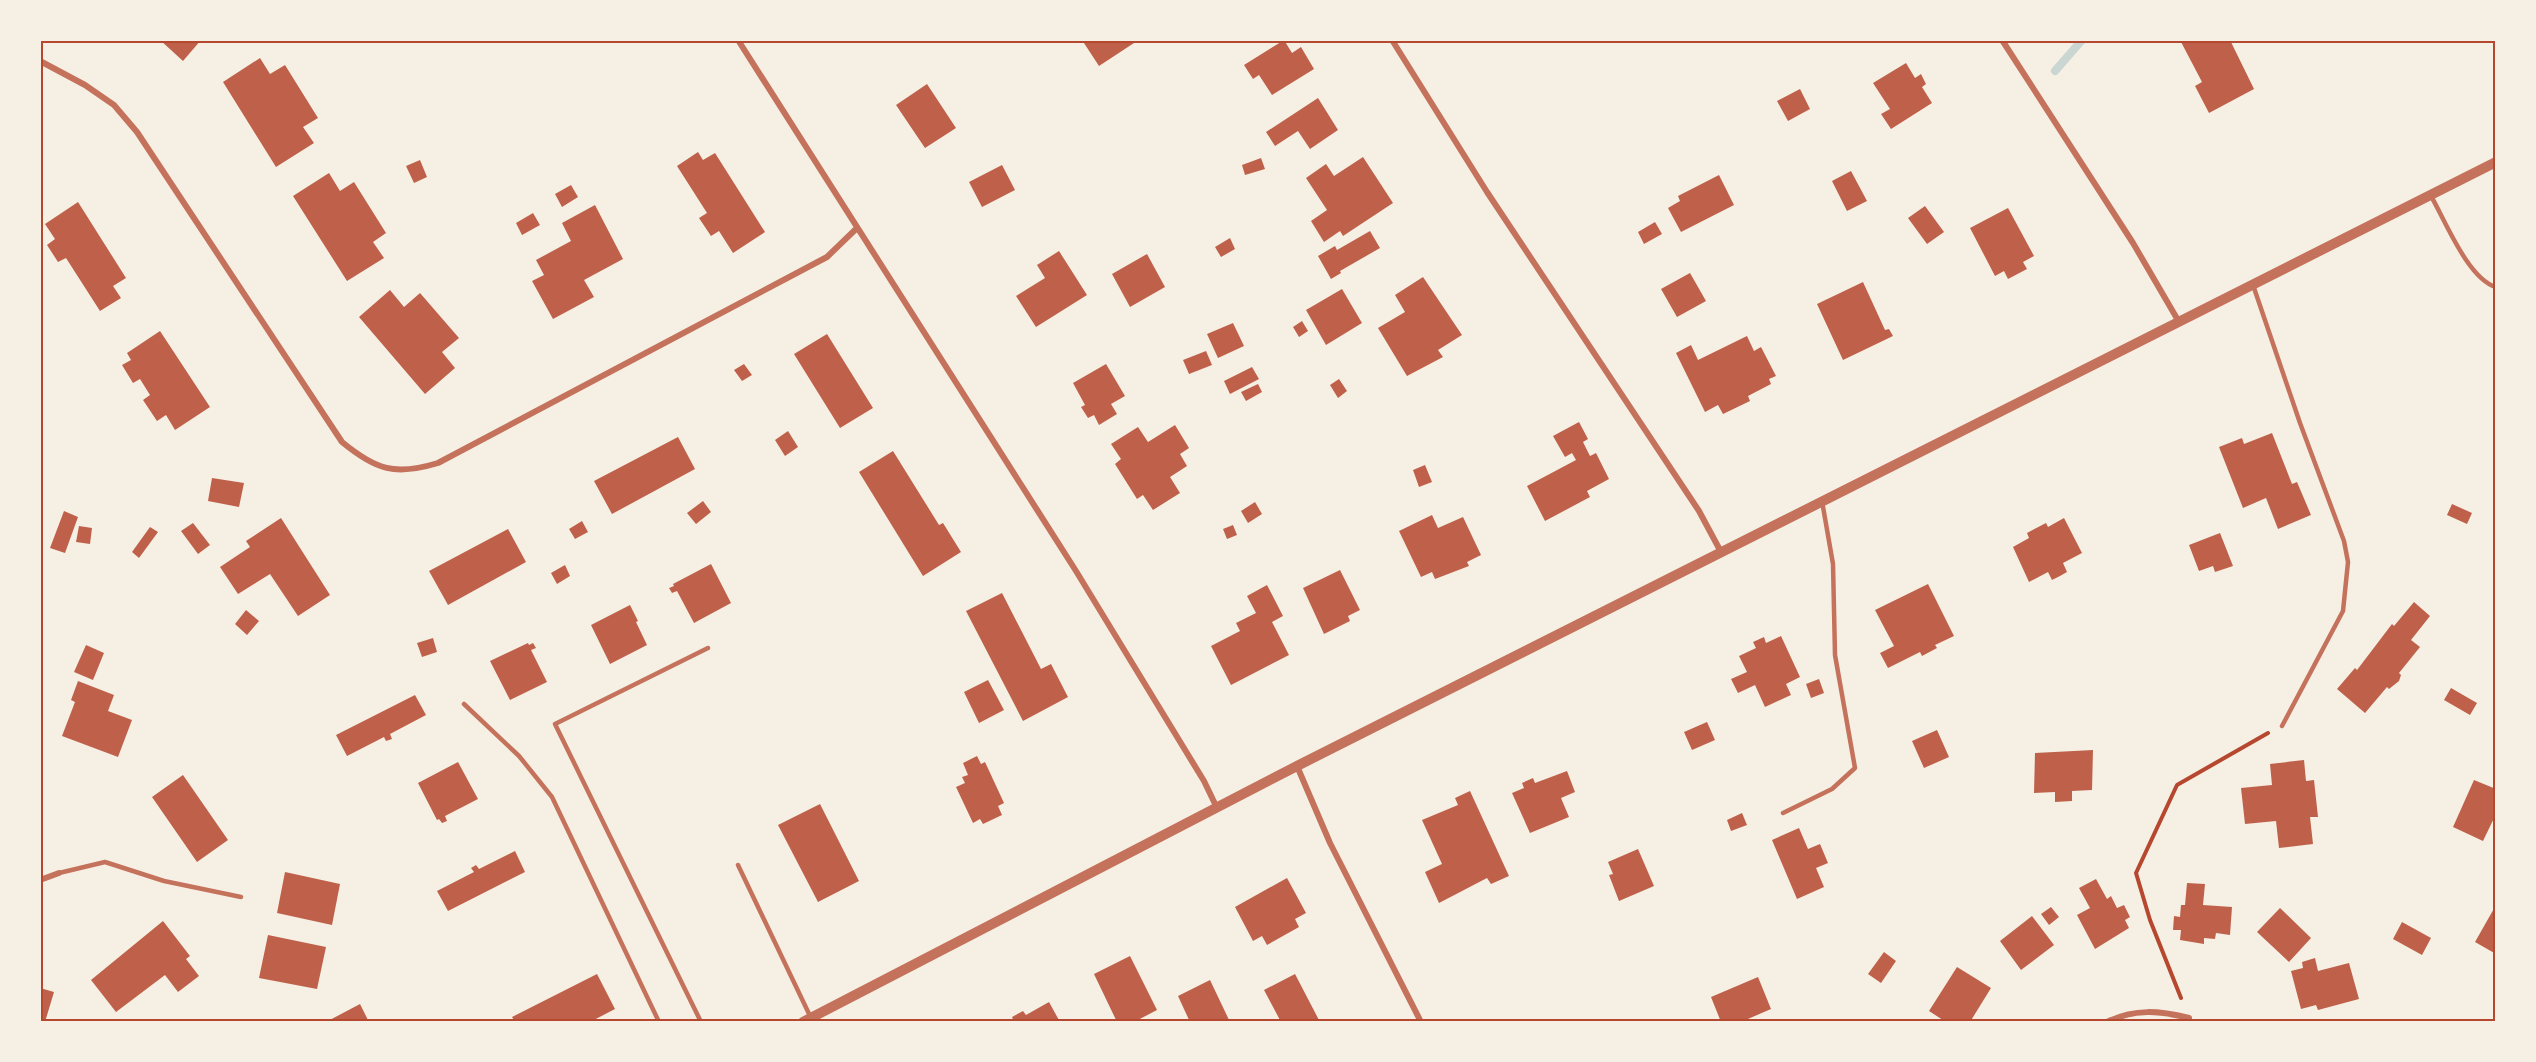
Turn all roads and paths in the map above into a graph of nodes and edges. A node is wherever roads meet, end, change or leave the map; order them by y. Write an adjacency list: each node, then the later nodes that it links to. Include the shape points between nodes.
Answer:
1 (738, 40): 7 (street)
2 (1392, 40): 12 (street, via 1486,192 1699,511)
3 (2002, 40): 10 (street, via 2133,243)
4 (40, 61): 7 (street, via 114,105 137,132 342,442 364,460 387,468 416,469 438,463 827,257)
5 (2496, 162): 6 (street)
6 (2431, 195): 8 (street); 9 (lane, via 2464,256 2480,278)
7 (858, 228): 17 (street, via 1076,571)
8 (2253, 285): 10 (street); 15 (lane, via 2344,541 2348,562 2343,611)
9 (2496, 287)
10 (2179, 323): 11 (street)
11 (1822, 501): 12 (street); 18 (lane, via 1833,564 1835,655 1855,768 1832,789)
12 (1721, 552): 16 (street)
13 (708, 648): 26 (lane, via 555,724)
14 (464, 704): 25 (lane, via 519,756 552,797)
15 (2282, 726): 23 (path, via 2177,785 2136,873)
16 (1297, 766): 17 (street); 27 (street, via 1330,843)
17 (1217, 808): 24 (street)
18 (1783, 813)
19 (738, 865): 24 (lane)
20 (59, 873): 21 (street); 22 (lane, via 105,862 164,881)
21 (40, 880)
22 (241, 897)
23 (2189, 1018): 28 (street, via 2144,1010)
24 (807, 1019)
25 (659, 1022)
26 (701, 1022)
27 (1421, 1022)
28 (2107, 1022)

